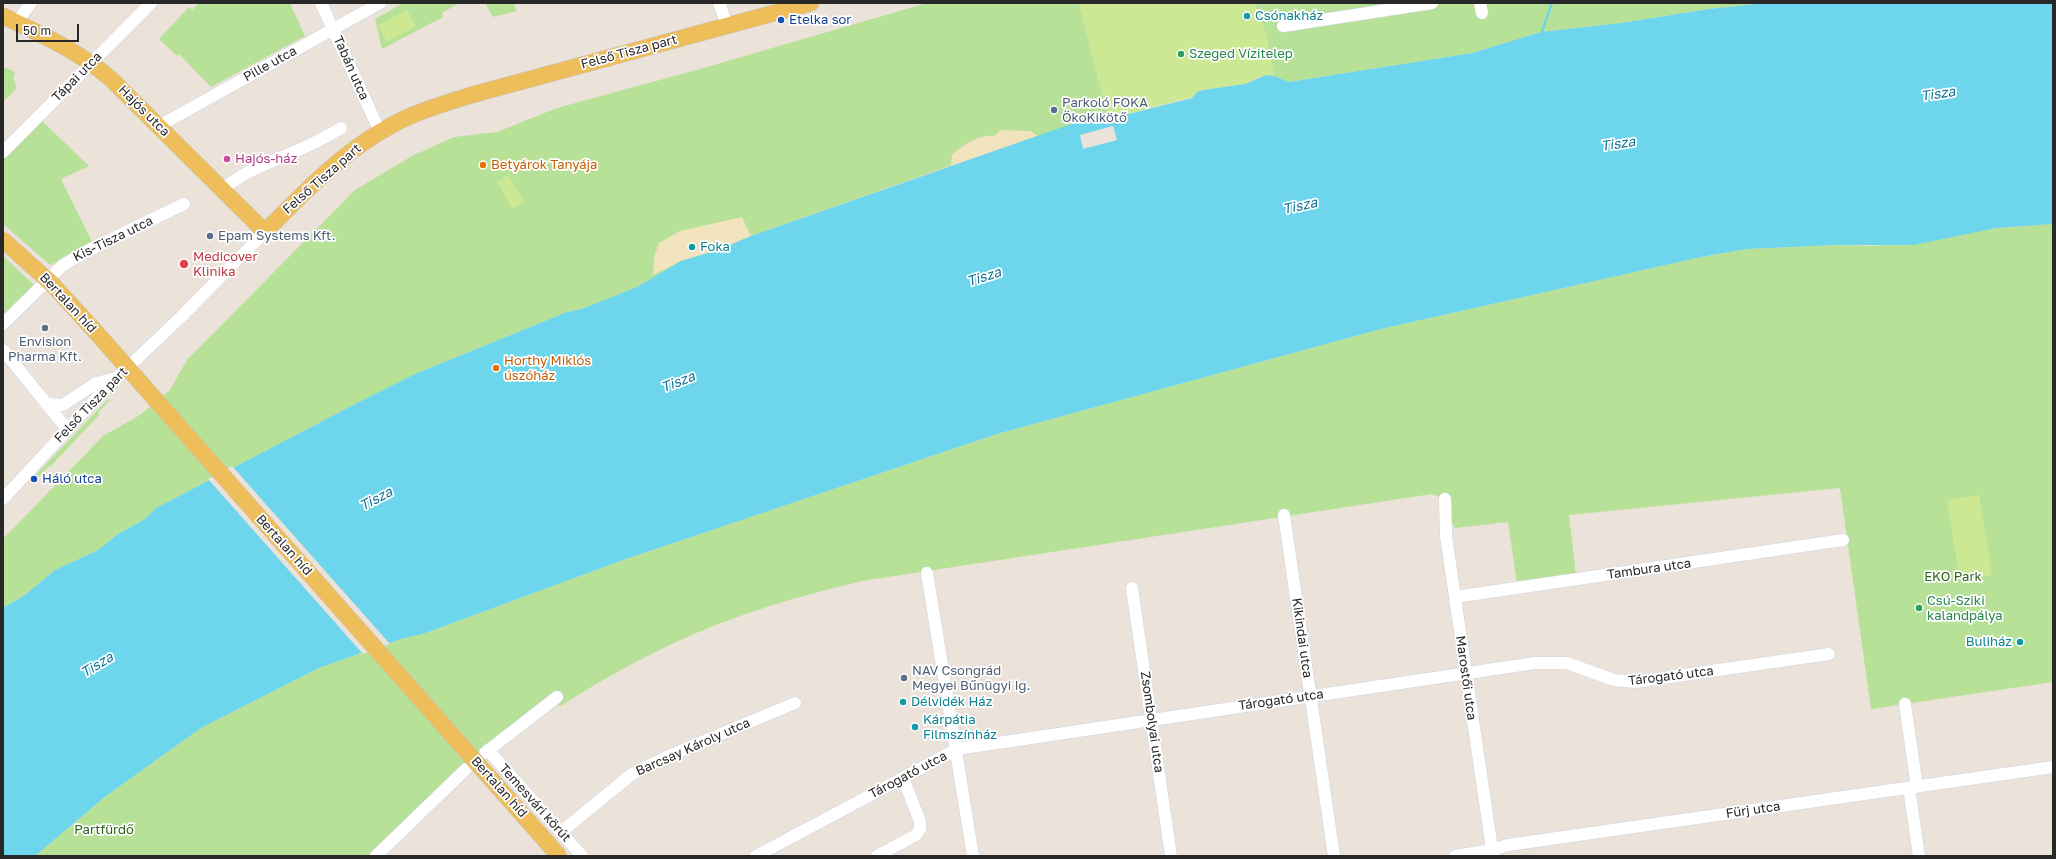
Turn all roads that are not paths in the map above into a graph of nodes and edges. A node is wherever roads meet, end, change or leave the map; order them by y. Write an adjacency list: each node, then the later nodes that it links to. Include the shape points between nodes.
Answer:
1 (31, 3): 9 (street)
2 (151, 3): 13 (street, Tápai utca)
3 (321, 3): 12 (street, Tabán utca)
4 (380, 3): 12 (street, Pille utca)
5 (719, 3): 10 (street)
6 (811, 3): 10 (main road, Felső Tisza part)
7 (1432, 3): 8 (street)
8 (1383, 7): 11 (street)
9 (10, 20): 13 (main road, Hajós utca, via 68,47)
10 (727, 25): 16 (main road, Felső Tisza part, via 475,94 421,112)
11 (1284, 26)
12 (333, 29): 14 (street, Pille utca); 16 (street, Tabán utca)
13 (92, 63): 14 (main road, Hajós utca); 17 (street, Tápai utca)
14 (159, 126): 18 (main road, Hajós utca)
15 (341, 128): 18 (street, via 306,147 267,162 236,178)
16 (380, 132): 20 (main road, Felső Tisza part, via 328,170)
17 (3, 152)
18 (223, 189): 20 (main road, Hajós utca)
19 (184, 204): 22 (street, Kis-Tisza utca, via 72,258 46,280)
20 (265, 232): 24 (street, Felső Tisza part)
21 (3, 240): 49 (main road, Bertalan híd, bridge, via 52,284 94,330)
22 (3, 324)
23 (3, 350): 25 (street)
24 (117, 378): 25 (street, via 96,383 69,403); 26 (street, Felső Tisza part)
25 (46, 404): 26 (street)
26 (67, 429): 27 (street, Felső Tisza part)
27 (3, 499)
28 (1444, 499): 33 (street, Marostői utca, via 1446,536)
29 (1284, 515): 36 (street, Kikindai utca)
30 (1843, 540): 33 (street, Tambura utca)
31 (927, 573): 41 (street)
32 (1132, 588): 40 (street, Zsombolyai utca)
33 (1455, 596): 35 (street, Marostői utca)
34 (1829, 654): 35 (street, Tárogató utca, via 1635,682 1614,680 1567,663 1551,662)
35 (1465, 673): 36 (street, Tárogató utca); 47 (street, Marostői utca)
36 (1310, 696): 40 (street, Tárogató utca); 55 (street, Kikindai utca)
37 (557, 697): 46 (street, Temesvári körút, via 487,752)
38 (796, 703): 46 (street, Barcsay Károly utca, via 643,767)
39 (1904, 704): 45 (street)
40 (1151, 719): 41 (street, Tárogató utca); 54 (street, Zsombolyai utca)
41 (957, 749): 44 (street, Tárogató utca); 53 (street)
42 (2053, 767): 45 (street, Fürj utca)
43 (466, 769): 48 (street)
44 (903, 778): 51 (street, Tárogató utca); 52 (street, via 920,821 920,829 916,835)
45 (1913, 787): 47 (street, Fürj utca, via 1508,845); 57 (street)
46 (561, 832): 50 (street, Temesvári körút)
47 (1493, 853): 56 (street, Fürj utca)
48 (376, 856)
49 (559, 856)
50 (582, 856)
51 (756, 856)
52 (877, 856)
53 (973, 856)
54 (1172, 856)
55 (1334, 856)
56 (1454, 856)
57 (1919, 856)

